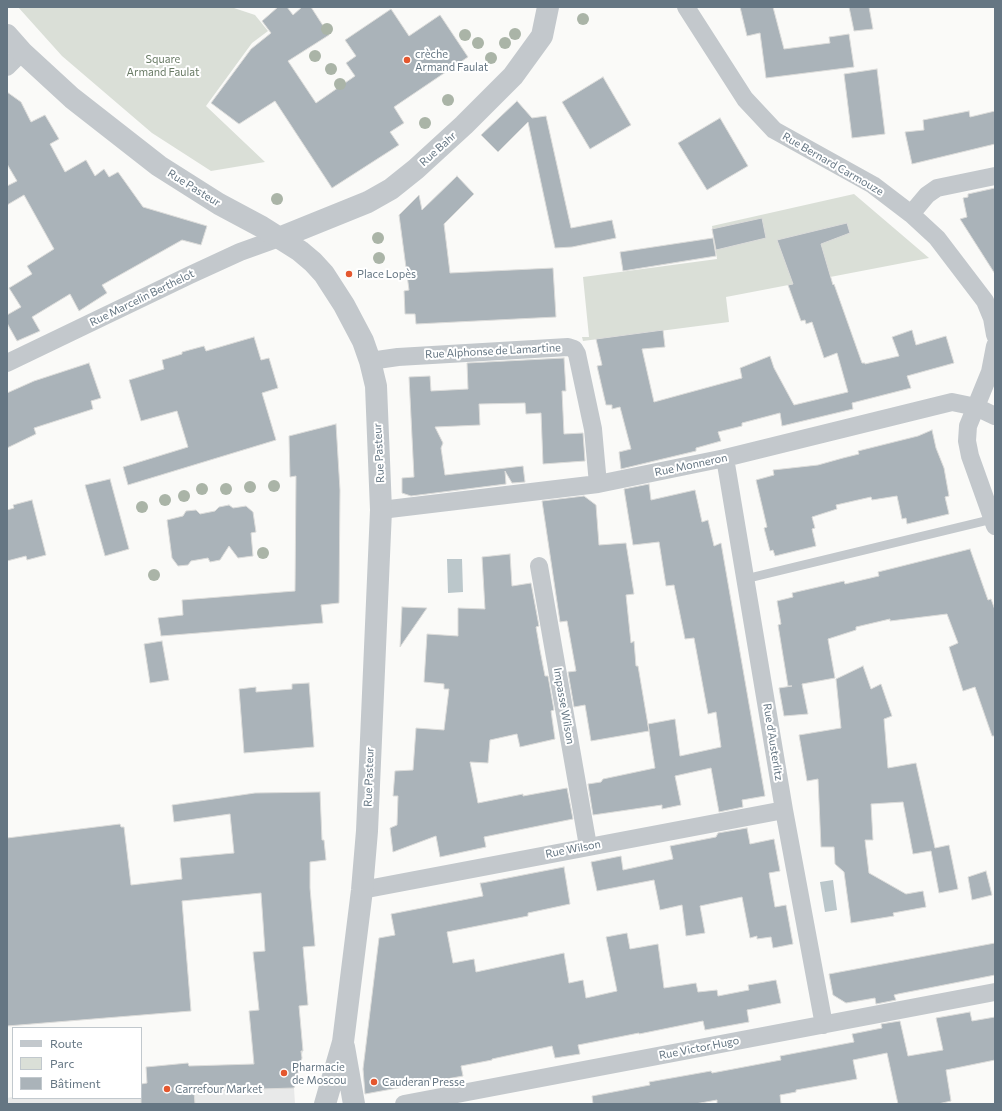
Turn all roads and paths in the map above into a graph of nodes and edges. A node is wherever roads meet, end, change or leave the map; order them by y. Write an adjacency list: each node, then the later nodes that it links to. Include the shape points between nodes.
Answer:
1 (548, 7): 7 (street, Rue Bahr, via 542,36 513,76 416,168 391,189 368,202)
2 (686, 7): 6 (street, Rue Bernard Carmouze, via 745,99 774,130 873,184)
3 (7, 35): 4 (street, Rue Pasteur)
4 (15, 59): 7 (street, Rue Pasteur, via 72,98 159,166)
5 (995, 176): 6 (street, via 938,188 927,195)
6 (911, 214): 8 (street, Rue Bernard Carmouze, via 937,238 985,301)
7 (279, 238): 10 (street, Rue Pasteur, via 300,251 324,274 363,341); 11 (street, Rue Marcelin Berthelot, via 240,252)
8 (995, 335)
9 (995, 346): 12 (street, via 990,372)
10 (370, 361): 15 (street, Rue Alphonse de Lamartine, via 398,357 574,348 593,429); 16 (street, Rue Pasteur, via 376,386)
11 (7, 363)
12 (976, 407): 13 (street, Rue Monneron); 14 (street, Rue Monneron, via 952,402 936,405); 17 (street, via 968,426 967,441)
13 (995, 416)
14 (725, 458): 15 (street, Rue Monneron); 19 (street, Rue d'Austerlitz)
15 (598, 484): 16 (street, Rue Monneron)
16 (381, 510): 22 (street, Rue Pasteur)
17 (994, 523): 19 (lane)
18 (539, 566): 21 (street, Impasse Wilson)
19 (745, 579): 20 (street, Rue d'Austerlitz)
20 (784, 810): 21 (street, Rue Wilson); 24 (street, Rue d'Austerlitz)
21 (588, 846): 22 (street, Rue Wilson)
22 (362, 890): 25 (street, Rue Pasteur)
23 (995, 992): 24 (street, Rue Victor Hugo)
24 (824, 1025): 28 (street, Rue Victor Hugo)
25 (343, 1042): 26 (street, Rue Pasteur); 27 (street, Rue Pasteur)
26 (325, 1104)
27 (354, 1104)
28 (404, 1104)

